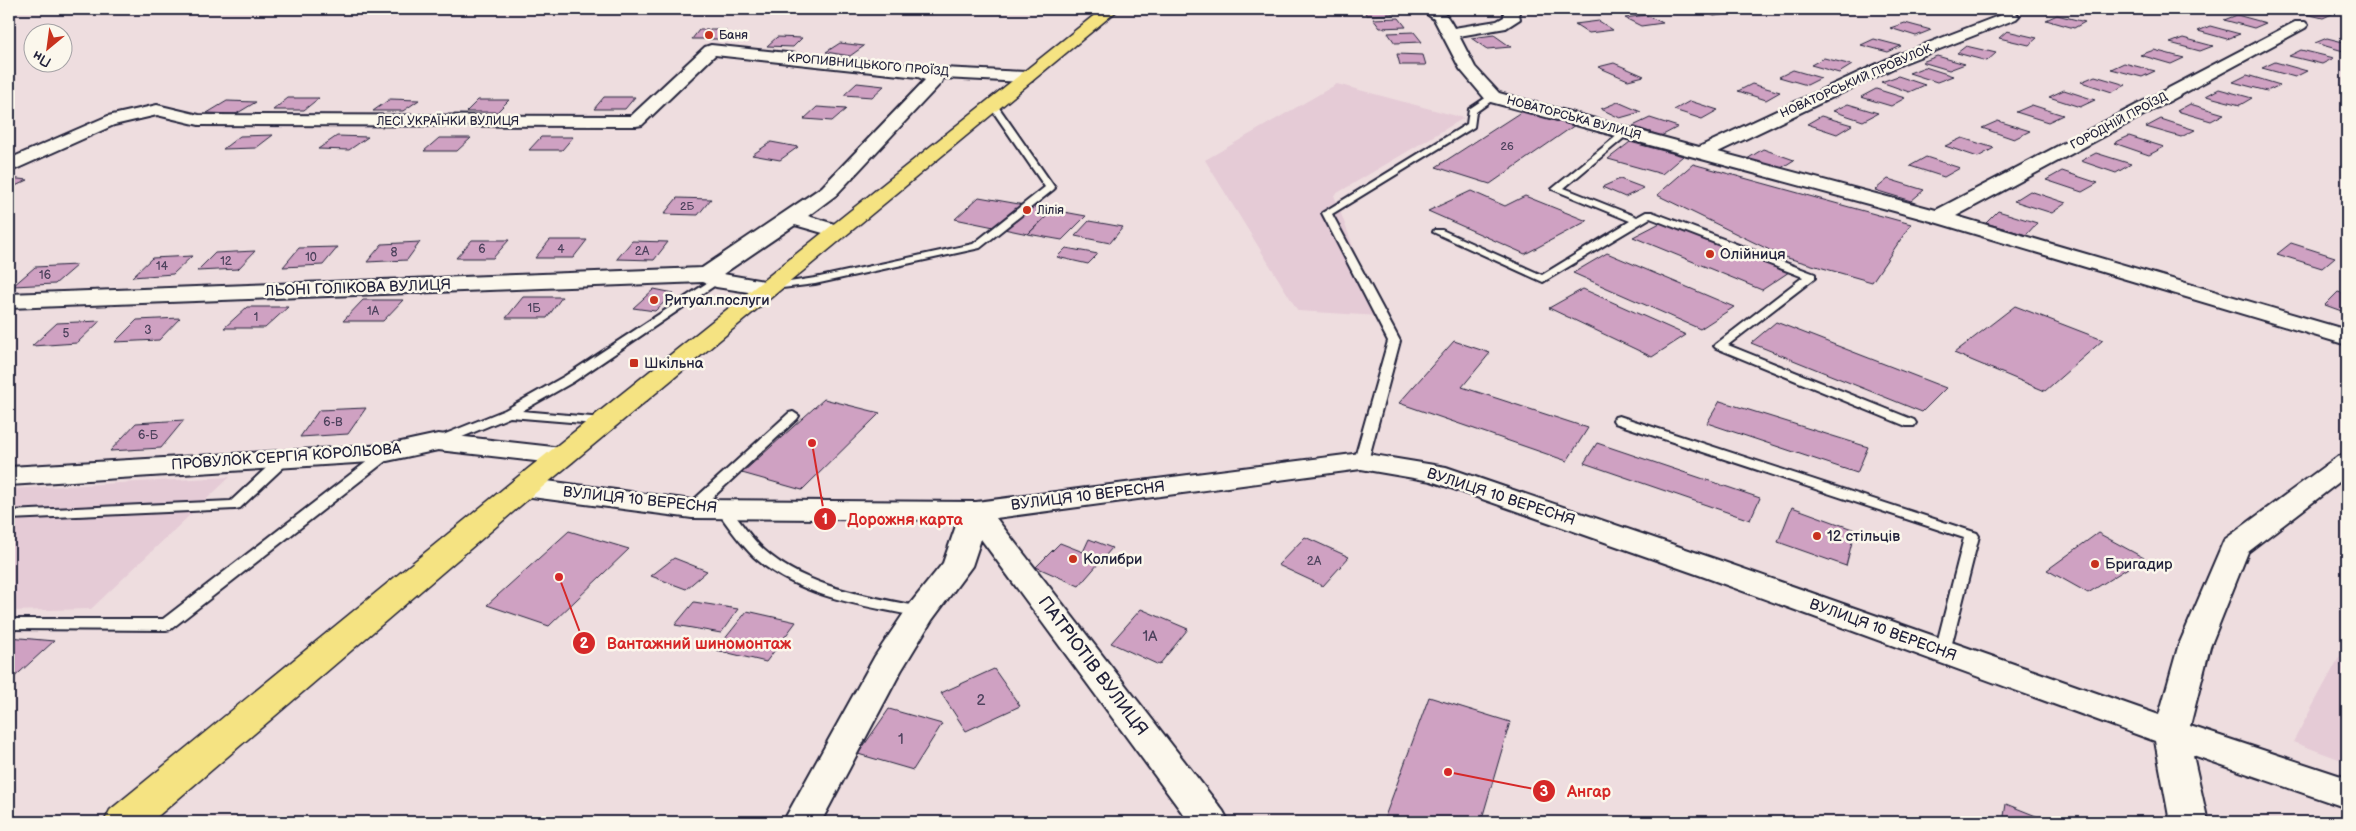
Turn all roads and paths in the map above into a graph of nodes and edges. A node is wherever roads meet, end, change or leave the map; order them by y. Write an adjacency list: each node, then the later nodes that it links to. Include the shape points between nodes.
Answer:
1 (1111, 9): 9 (highway)
2 (1427, 9): 6 (street, НОВАТОРСЬКА ВУЛИЦЯ, via 1440,16)
3 (1511, 9): 6 (street, via 1512,19 1501,24)
4 (2011, 16): 13 (street, НОВАТОРСЬКИЙ ПРОВУЛОК, via 1898,60)
5 (2300, 25): 15 (street, ГОРОДНІЙ ПРОЇЗД)
6 (1448, 33): 10 (street, НОВАТОРСЬКА ВУЛИЦЯ, via 1468,70)
7 (711, 50): 8 (street, КРОПИВНИЦЬКОГО ПРОЇЗД); 14 (street, ЛЕСІ УКРАЇНКИ ВУЛИЦЯ, via 636,121 199,120 157,110 108,121)
8 (922, 72): 9 (street, КРОПИВНИЦЬКОГО ПРОЇЗД); 16 (street, via 935,79 829,191)
9 (1026, 77): 11 (highway)
10 (1493, 97): 12 (street, НОВАТОРСЬКА ВУЛИЦЯ); 33 (lane, via 1472,112 1471,125 1327,213 1394,341)
11 (992, 104): 18 (highway); 21 (lane, via 1050,188 976,246)
12 (1627, 132): 13 (street, НОВАТОРСЬКА ВУЛИЦЯ); 17 (lane, via 1557,189)
13 (1703, 152): 15 (street, НОВАТОРСЬКА ВУЛИЦЯ)
14 (9, 166)
15 (1938, 217): 23 (street, НОВАТОРСЬКА ВУЛИЦЯ)
16 (792, 218): 18 (street); 20 (street)
17 (1638, 221): 19 (lane, via 1543,279); 28 (lane, via 1649,214 1811,276 1720,346)
18 (837, 231): 21 (highway)
19 (1438, 232)
20 (712, 277): 21 (street, ЛЬОНІ ГОЛІКОВА ВУЛИЦЯ); 22 (street, ЛЬОНІ ГОЛІКОВА ВУЛИЦЯ); 24 (lane, via 569,379)
21 (768, 288): 27 (highway)
22 (9, 301)
23 (2347, 338)
24 (509, 413): 27 (lane); 29 (lane)
25 (793, 416): 37 (lane)
26 (1619, 420): 43 (lane, via 1972,536)
27 (603, 422): 31 (highway)
28 (1910, 423)
29 (438, 442): 30 (street, ПРОВУЛОК СЕРГІЯ КОРОЛЬОВА); 31 (street, ПРОВУЛОК СЕРГІЯ КОРОЛЬОВА)
30 (386, 453): 32 (street, ПРОВУЛОК СЕРГІЯ КОРОЛЬОВА); 42 (lane, via 166,625)
31 (562, 456): 36 (highway)
32 (284, 459): 35 (street, ПРОВУЛОК СЕРГІЯ КОРОЛЬОВА); 40 (lane, via 235,505)
33 (1361, 461): 39 (street, ВУЛИЦЯ 10 ВЕРЕСНЯ); 43 (street, ВУЛИЦЯ 10 ВЕРЕСНЯ, via 1436,473)
34 (2347, 463): 44 (street, via 2235,547 2194,647)
35 (9, 476)
36 (524, 487): 37 (street, ВУЛИЦЯ 10 ВЕРЕСНЯ); 46 (highway)
37 (692, 509): 38 (street, ВУЛИЦЯ 10 ВЕРЕСНЯ)
38 (723, 509): 39 (street, ВУЛИЦЯ 10 ВЕРЕСНЯ); 41 (lane, via 764,558 804,582)
39 (976, 511): 41 (street, via 957,566); 48 (street, ПАТРІОТІВ ВУЛИЦЯ)
40 (9, 514)
41 (921, 612): 47 (street, via 886,665)
42 (9, 624)
43 (1942, 651): 44 (street, ВУЛИЦЯ 10 ВЕРЕСНЯ)
44 (2172, 733): 45 (street, ВУЛИЦЯ 10 ВЕРЕСНЯ); 49 (street)
45 (2347, 793)
46 (124, 822)
47 (802, 822)
48 (1210, 822)
49 (2189, 822)

